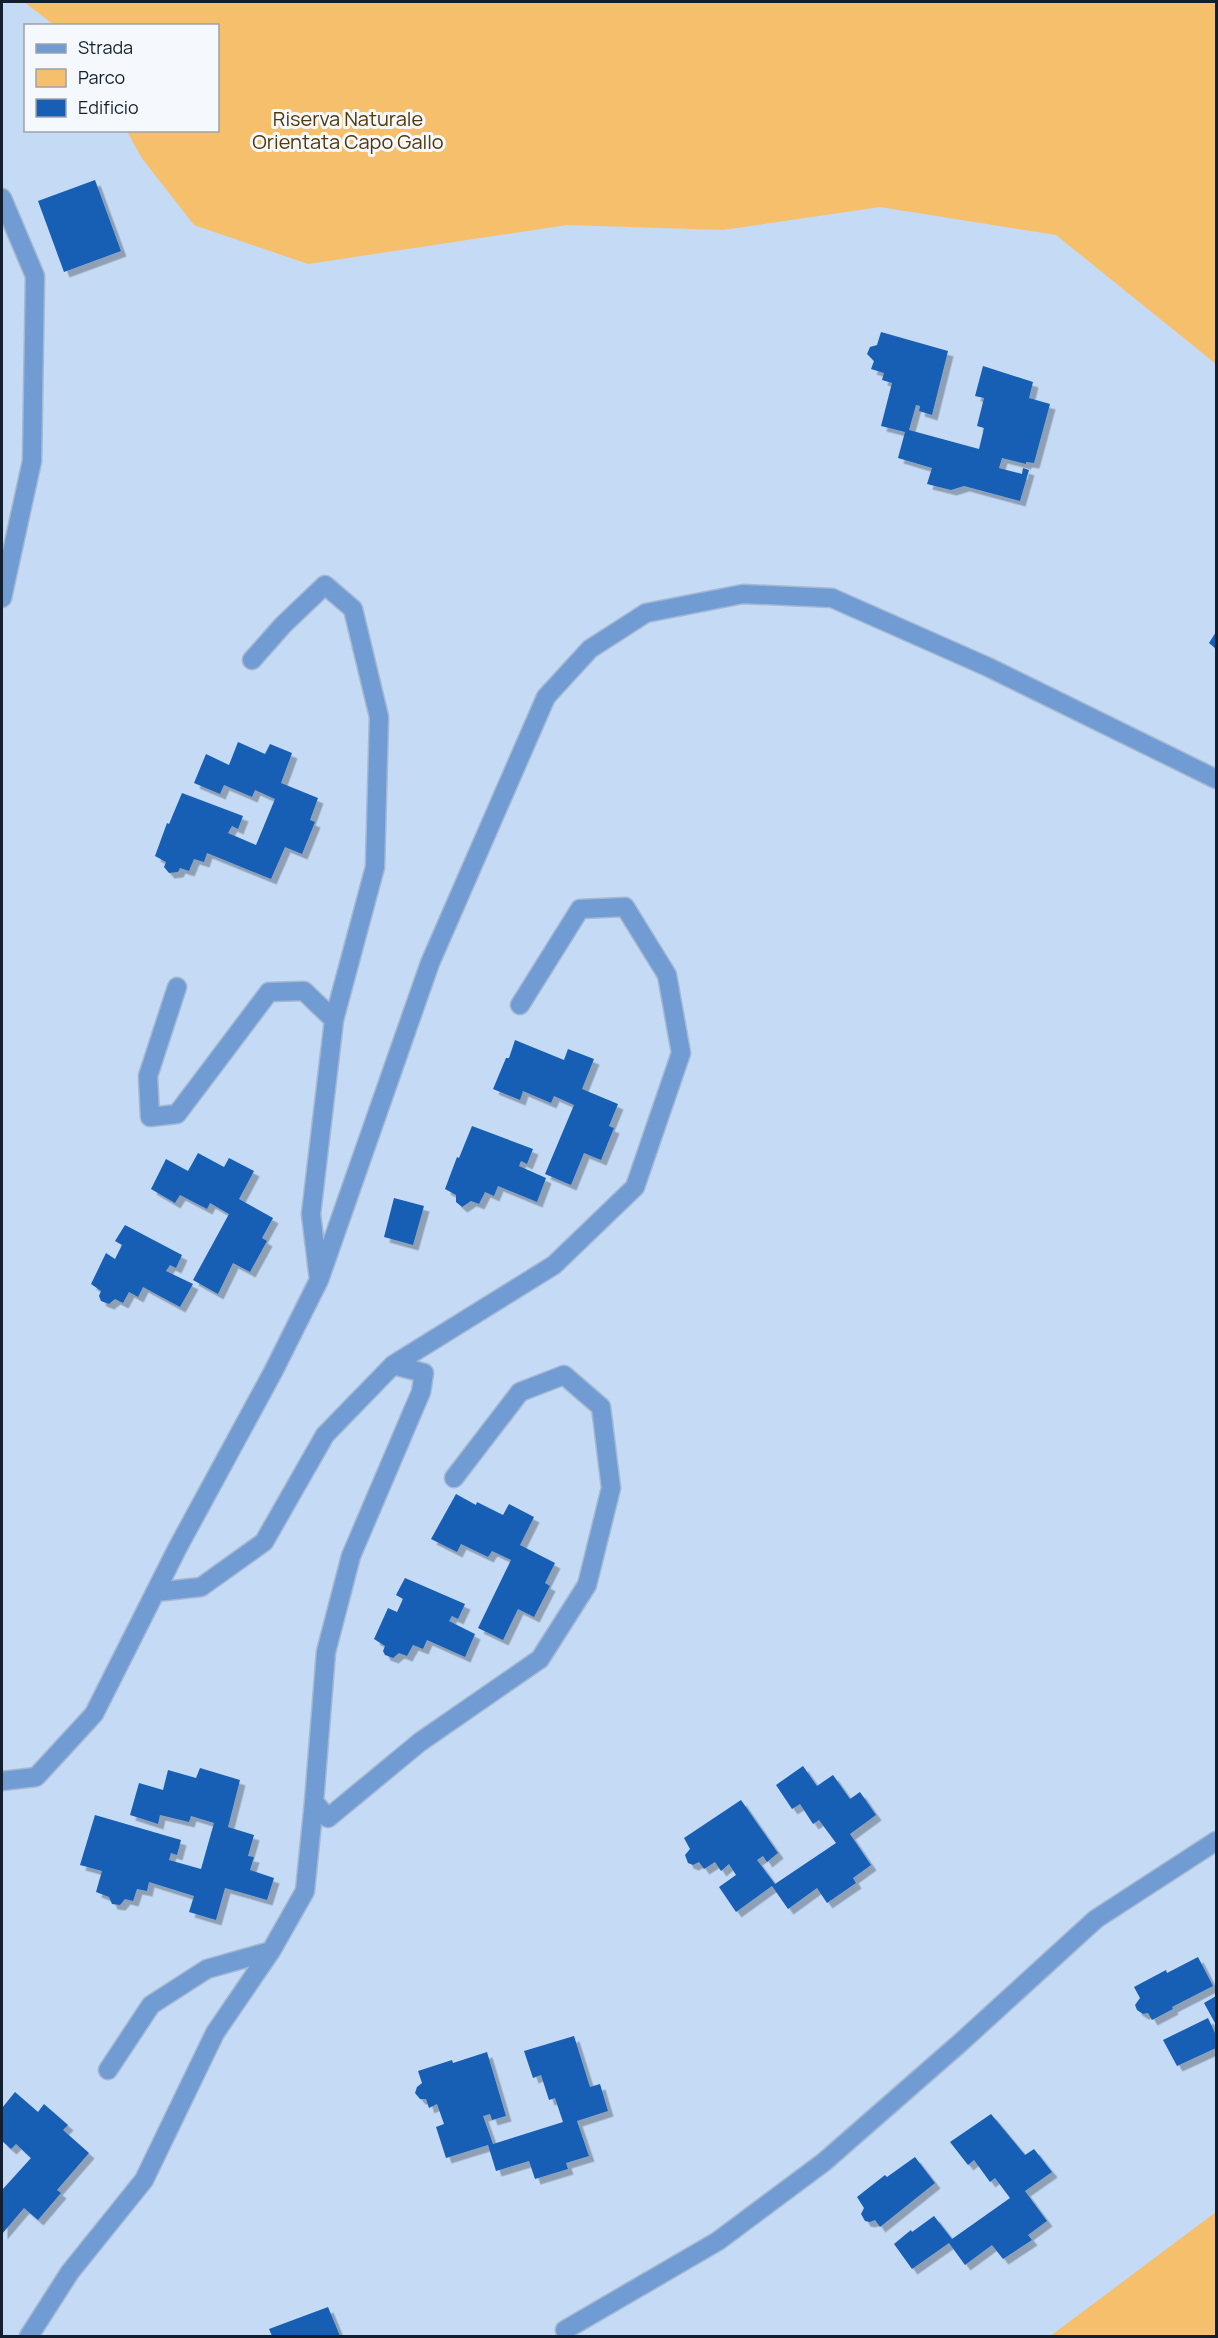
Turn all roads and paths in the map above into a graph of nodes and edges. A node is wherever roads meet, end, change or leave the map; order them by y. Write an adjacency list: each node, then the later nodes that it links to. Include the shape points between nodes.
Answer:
1 (2, 198): 2 (street, via 35,276 32,461)
2 (2, 598)
3 (252, 660): 7 (street, via 325,585 353,609 379,717 375,867)
4 (1216, 779): 8 (street, via 988,667 832,598 743,594 646,612 590,649 546,698 430,963)
5 (177, 987): 7 (street, via 148,1076 150,1118 177,1114 269,992 304,991)
6 (520, 1005): 9 (street, via 580,909 625,907 667,975 681,1053 635,1187 554,1266)
7 (334, 1020): 8 (street, via 311,1214)
8 (319, 1280): 11 (street)
9 (393, 1365): 11 (street, via 325,1435 264,1542 201,1587); 13 (street, via 424,1373 421,1392 351,1556 326,1652)
10 (454, 1478): 13 (street, via 520,1392 564,1375 602,1407 611,1488 587,1585 540,1659 420,1742 328,1818)
11 (156, 1592): 12 (street, via 94,1714 36,1777)
12 (2, 1781)
13 (314, 1802): 15 (street, via 305,1891)
14 (1216, 1841): 17 (street, via 1096,1919 824,2162 727,2235)
15 (271, 1951): 16 (street, via 207,1969 151,2005); 18 (street, via 215,2033 144,2180 70,2272)
16 (108, 2070)
17 (565, 2330)
18 (29, 2337)

